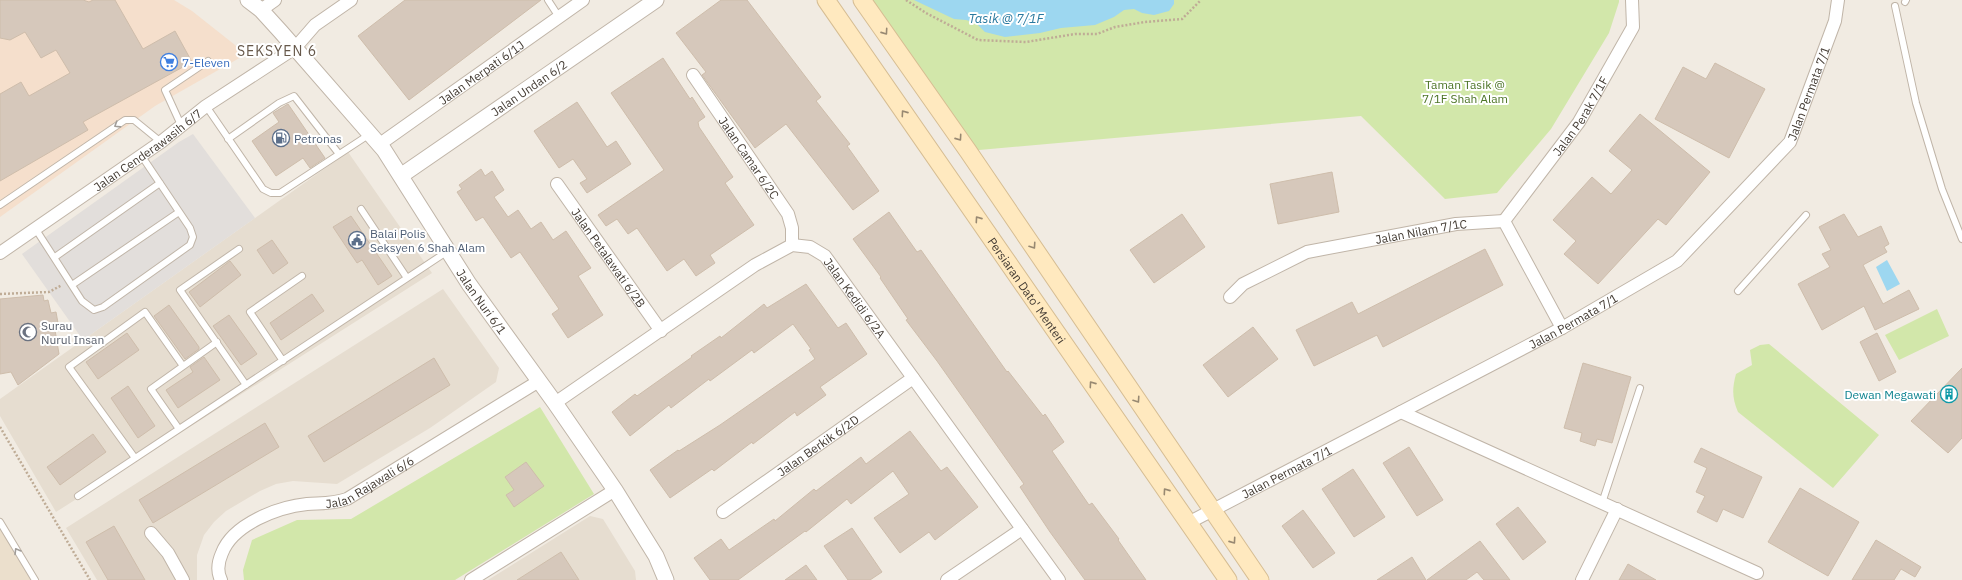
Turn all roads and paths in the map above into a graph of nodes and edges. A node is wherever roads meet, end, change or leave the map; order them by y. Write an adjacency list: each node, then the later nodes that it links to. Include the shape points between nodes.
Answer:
1 (248, 0): 14 (street, Jalan Nuri 6/1)
2 (275, 0): 14 (street)
3 (351, 0): 16 (street, Jalan Cenderawasih 6/7, via 315,25)
4 (548, 0): 15 (lane)
5 (582, 0): 15 (street, Jalan Merpati 6/1J)
6 (656, 0): 26 (street, Jalan Undan 6/2)
7 (826, 0): 68 (main road, Persiaran Dato' Menteri, one-way to 7)
8 (862, 0): 64 (main road, one-way to 64, via 968,151)
9 (906, 0): 10 (path, via 978,40 1026,42 1075,34 1097,34 1115,27 1145,22 1182,20)
10 (1201, 0)
11 (1632, 0): 33 (street, Jalan Perak 7/1F, via 1633,27 1579,122)
12 (1838, 0): 47 (street, Jalan Permata 7/1, via 1835,21 1790,142 1677,261)
13 (1895, 6): 35 (lane, via 1916,103 1942,189)
14 (261, 10): 16 (street, Jalan Nuri 6/1)
15 (559, 17): 21 (street, Jalan Merpati 6/1J)
16 (295, 48): 19 (street, Jalan Cenderawasih 6/7); 21 (street, Jalan Nuri 6/1)
17 (208, 62): 20 (lane, via 165,90)
18 (693, 75): 36 (street, Jalan Camar 6/2C, via 788,214 792,228)
19 (206, 106): 20 (street, Jalan Cenderawasih 6/7); 22 (lane)
20 (181, 125): 23 (street, Jalan Cenderawasih 6/7)
21 (375, 138): 24 (lane); 26 (street, Jalan Nuri 6/1)
22 (228, 139): 24 (lane, via 263,189 271,193 280,193); 24 (lane, via 279,103 294,96)
23 (161, 142): 25 (street, Jalan Cenderawasih 6/7); 29 (lane, one-way to 29, via 134,120 125,120)
24 (339, 154)
25 (141, 155): 27 (lane); 34 (street, Jalan Cenderawasih 6/7)
26 (402, 175): 38 (street, Jalan Nuri 6/1)
27 (160, 183): 31 (lane); 40 (lane)
28 (558, 184): 48 (street, Jalan Petalawati 6/2B)
29 (0, 205)
30 (361, 209): 42 (lane)
31 (179, 212): 43 (lane); 43 (lane, via 190,228 190,245 103,307 94,310 87,306)
32 (1806, 215): 44 (lane)
33 (1504, 221): 46 (street, Jalan Nilam 7/1C, via 1456,224 1307,252 1243,284); 47 (street)
34 (35, 228): 39 (street, Jalan Cenderawasih 6/7); 40 (lane)
35 (1962, 239)
36 (792, 245): 48 (street, via 755,265); 52 (street, Jalan Kedidi 6/2A, via 810,247 825,256)
37 (239, 249): 49 (lane, via 180,290)
38 (448, 251): 42 (lane); 53 (street, Jalan Nuri 6/1)
39 (0, 253)
40 (55, 257): 43 (lane)
41 (302, 276): 50 (lane, via 250,312)
42 (407, 278): 50 (lane)
43 (71, 283): 45 (path, via 49,292)
44 (1738, 291)
45 (0, 294)
46 (1230, 297)
47 (1562, 328): 57 (street, Jalan Permata 7/1)
48 (661, 331): 56 (street)
49 (217, 342): 51 (lane); 54 (lane)
50 (283, 361): 54 (lane)
51 (183, 366): 59 (lane, via 151,389); 60 (lane, via 145,312 69,366)
52 (913, 378): 66 (street, Jalan Berkik 6/2D); 69 (street, Jalan Kedidi 6/2A)
53 (539, 382): 56 (street, Jalan Nuri 6/1); 75 (street, Jalan Rajawali 6/6, via 346,499 337,503 283,508 258,518 225,545 218,575)
54 (246, 384): 59 (lane)
55 (1640, 388): 63 (lane)
56 (555, 403): 61 (street, Jalan Nuri 6/1)
57 (1401, 412): 63 (street); 64 (street, Jalan Permata 7/1)
58 (0, 427): 73 (path)
59 (179, 429): 60 (lane)
60 (135, 458): 62 (lane)
61 (615, 490): 76 (street); 77 (street, Jalan Nuri 6/1, via 656,556)
62 (78, 496)
63 (1602, 503): 65 (street)
64 (1211, 509): 68 (street, Jalan Permata 7/1); 81 (main road, one-way to 81)
65 (1617, 509): 71 (street); 82 (street)
66 (723, 512)
67 (0, 522): 72 (lane, one-way to 67)
68 (1188, 523): 80 (main road, Persiaran Dato' Menteri)
69 (1022, 529): 78 (street); 79 (street, Jalan Kedidi 6/2A)
70 (151, 533): 74 (street, via 168,553)
71 (1757, 573)
72 (35, 580)
73 (90, 580)
74 (183, 580)
75 (221, 580)
76 (471, 580)
77 (666, 580)
78 (947, 580)
79 (1059, 580)
80 (1228, 580)
81 (1260, 580)
82 (1582, 580)

